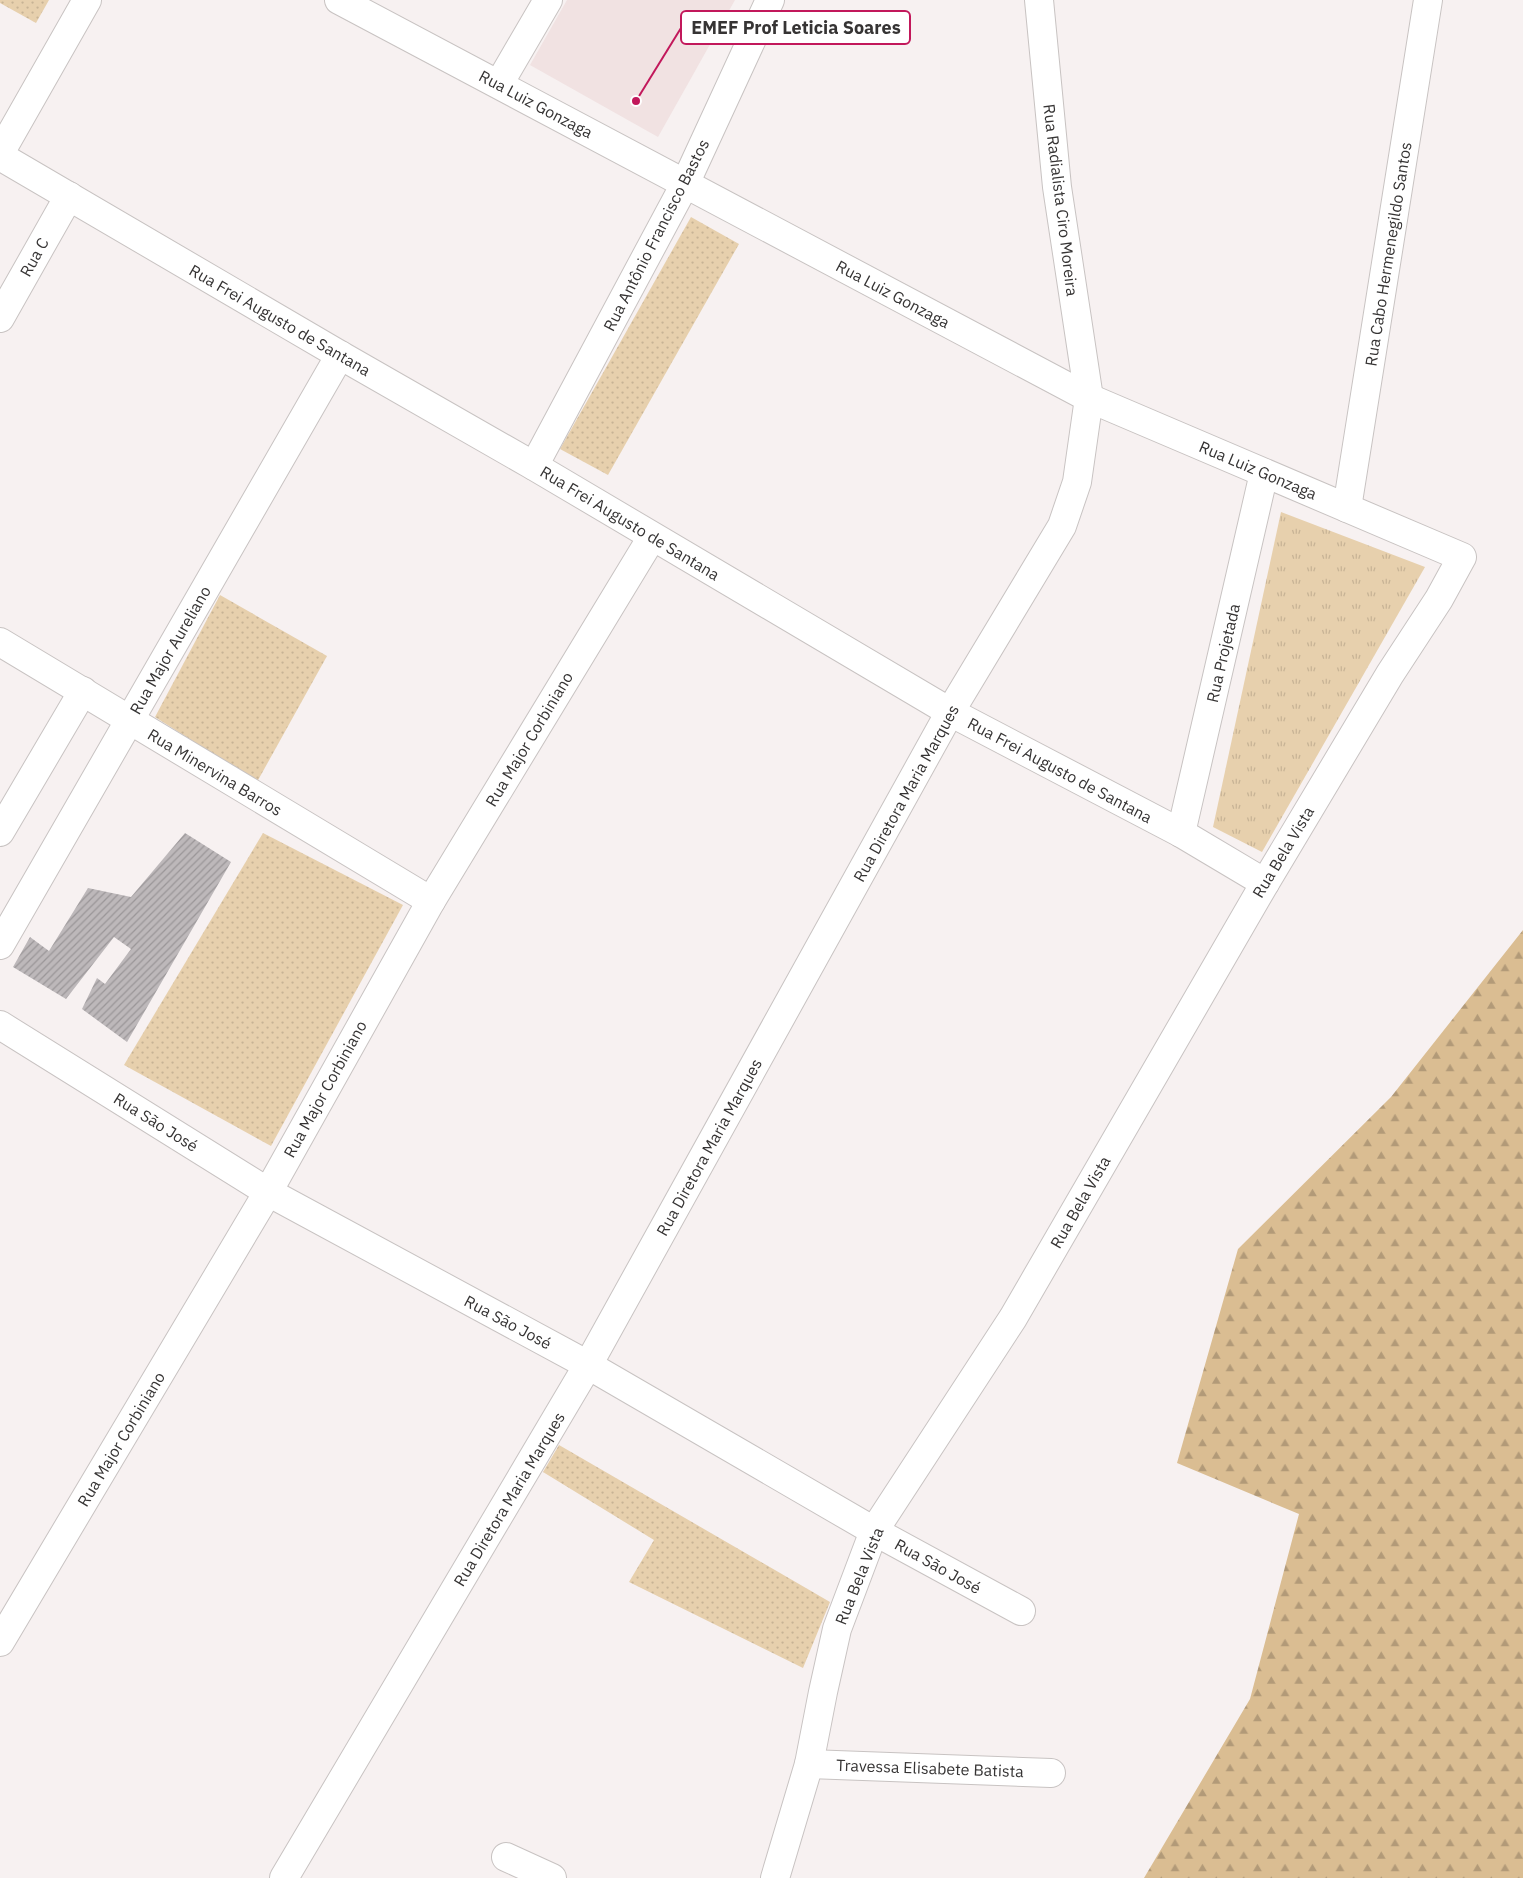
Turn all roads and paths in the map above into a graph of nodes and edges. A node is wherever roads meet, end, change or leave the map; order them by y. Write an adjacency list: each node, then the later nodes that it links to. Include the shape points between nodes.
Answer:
1 (87, 0): 8 (street)
2 (340, 0): 7 (street, Rua Luiz Gonzaga)
3 (548, 0): 7 (street)
4 (770, 0): 9 (street, Rua Antônio Francisco Bastos)
5 (1039, 0): 13 (street, Rua Radialista Ciro Moreira, via 1057,187)
6 (1428, 0): 16 (street, Rua Cabo Hermenegildo Santos)
7 (499, 84): 9 (street, Rua Luiz Gonzaga)
8 (0, 154): 10 (street, Rua Frei Augusto de Santana)
9 (685, 184): 13 (street, Rua Luiz Gonzaga); 14 (street, Rua Antônio Francisco Bastos)
10 (69, 196): 11 (street, Rua C); 12 (street, Rua Frei Augusto de Santana)
11 (0, 318)
12 (340, 355): 14 (street, Rua Frei Augusto de Santana); 22 (street, Rua Major Aureliano)
13 (1089, 398): 15 (street, Rua Luiz Gonzaga); 21 (street, Rua Diretora Maria Marques, via 1077,482 1062,526)
14 (534, 466): 17 (street, Rua Frei Augusto de Santana)
15 (1264, 473): 16 (street, Rua Luiz Gonzaga); 24 (street, Rua Projetada)
16 (1348, 508): 18 (street, Rua Luiz Gonzaga)
17 (652, 537): 21 (street, Rua Frei Augusto de Santana); 26 (street, Rua Major Corbiniano)
18 (1462, 558): 25 (street, Rua Bela Vista)
19 (0, 642): 20 (street, Rua Minervina Barros)
20 (83, 691): 22 (street, Rua Minervina Barros); 23 (street)
21 (950, 712): 24 (street, Rua Frei Augusto de Santana); 30 (street, Rua Diretora Maria Marques)
22 (130, 720): 26 (street, Rua Minervina Barros); 27 (street, Rua Major Aureliano)
23 (0, 832)
24 (1181, 833): 25 (street, Rua Frei Augusto de Santana)
25 (1264, 883): 31 (street, Rua Bela Vista, via 1013,1318)
26 (431, 901): 29 (street, Rua Major Corbiniano)
27 (0, 945)
28 (0, 1025): 29 (street, Rua São José)
29 (268, 1192): 30 (street, Rua São José); 33 (street, Rua Major Corbiniano)
30 (588, 1365): 31 (street, Rua São José); 37 (street, Rua Diretora Maria Marques)
31 (874, 1530): 32 (street, Rua São José); 34 (street, Rua Bela Vista, via 837,1629)
32 (1021, 1611)
33 (0, 1642)
34 (809, 1764): 35 (street, Travessa Elisabete Batista); 39 (street, Rua Bela Vista)
35 (1050, 1773)
36 (506, 1857): 38 (street)
37 (284, 1878)
38 (552, 1878)
39 (776, 1878)

